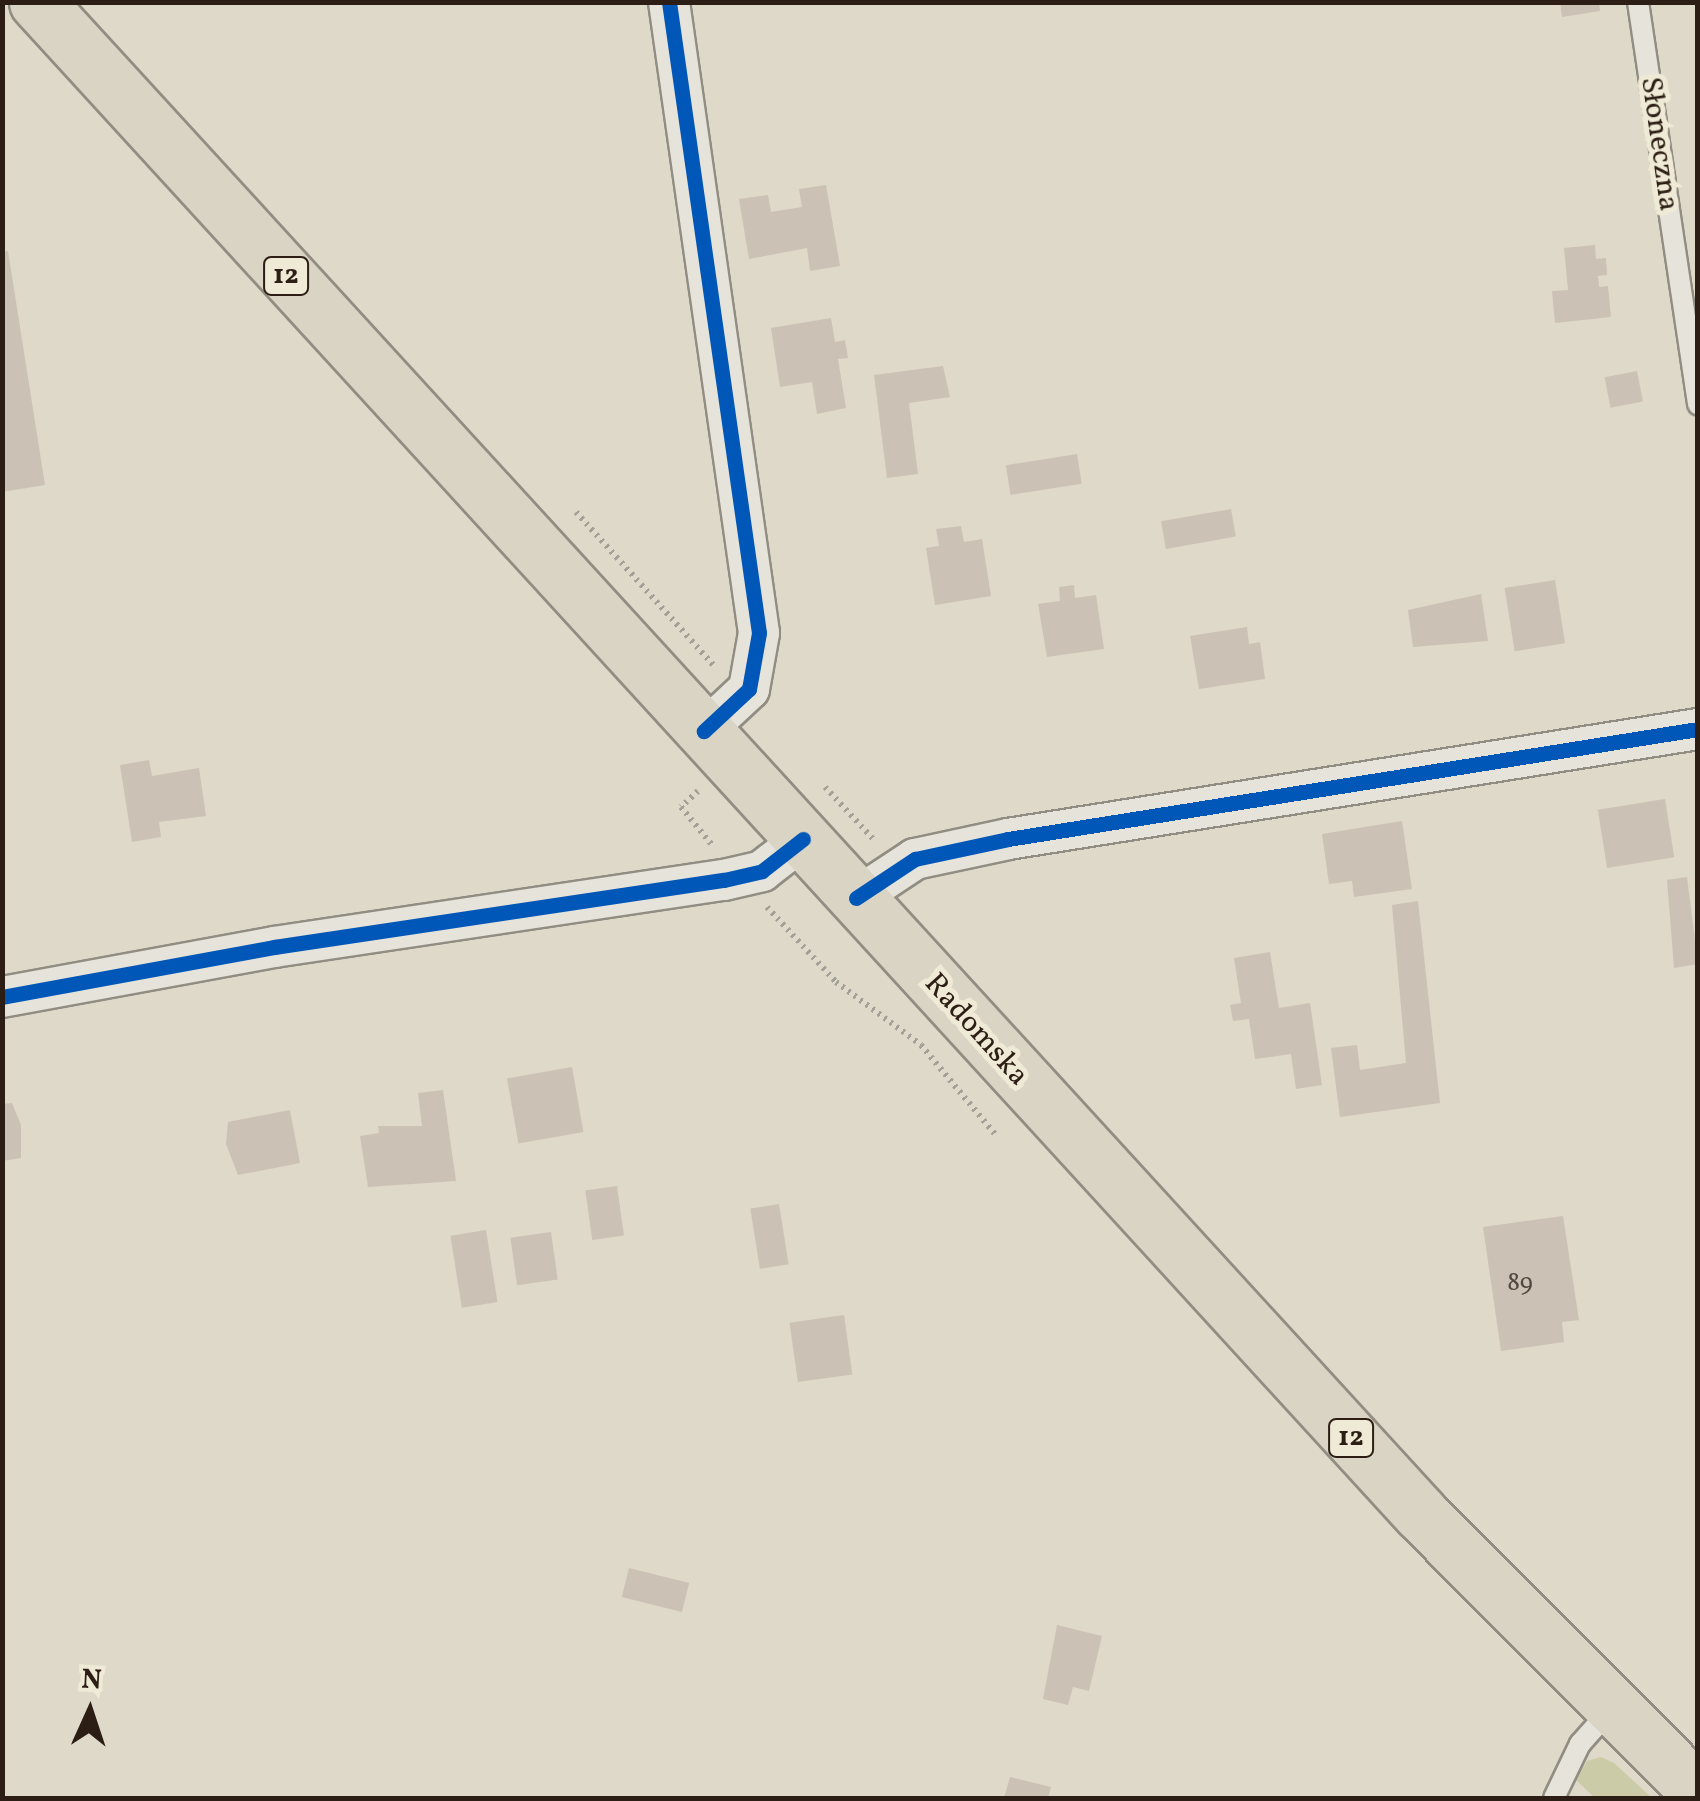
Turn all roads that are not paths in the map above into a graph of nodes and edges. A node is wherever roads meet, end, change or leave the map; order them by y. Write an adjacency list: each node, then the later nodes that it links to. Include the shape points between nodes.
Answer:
1 (38, 2): 5 (main road, 12)
2 (669, 2): 5 (street, via 759,633 758,667)
3 (1638, 2): 4 (lane, Słoneczna)
4 (1698, 405)
5 (723, 714): 7 (main road, 12)
6 (1698, 729): 8 (street, via 1008,839 915,859)
7 (802, 839): 8 (main road, 12); 9 (street, via 762,871 724,880 274,946)
8 (856, 898): 10 (main road, Radomska / 12, via 1421,1514)
9 (2, 997)
10 (1612, 1708): 11 (main road, 12); 12 (lane, via 1580,1744)
11 (1698, 1792)
12 (1554, 1798)

